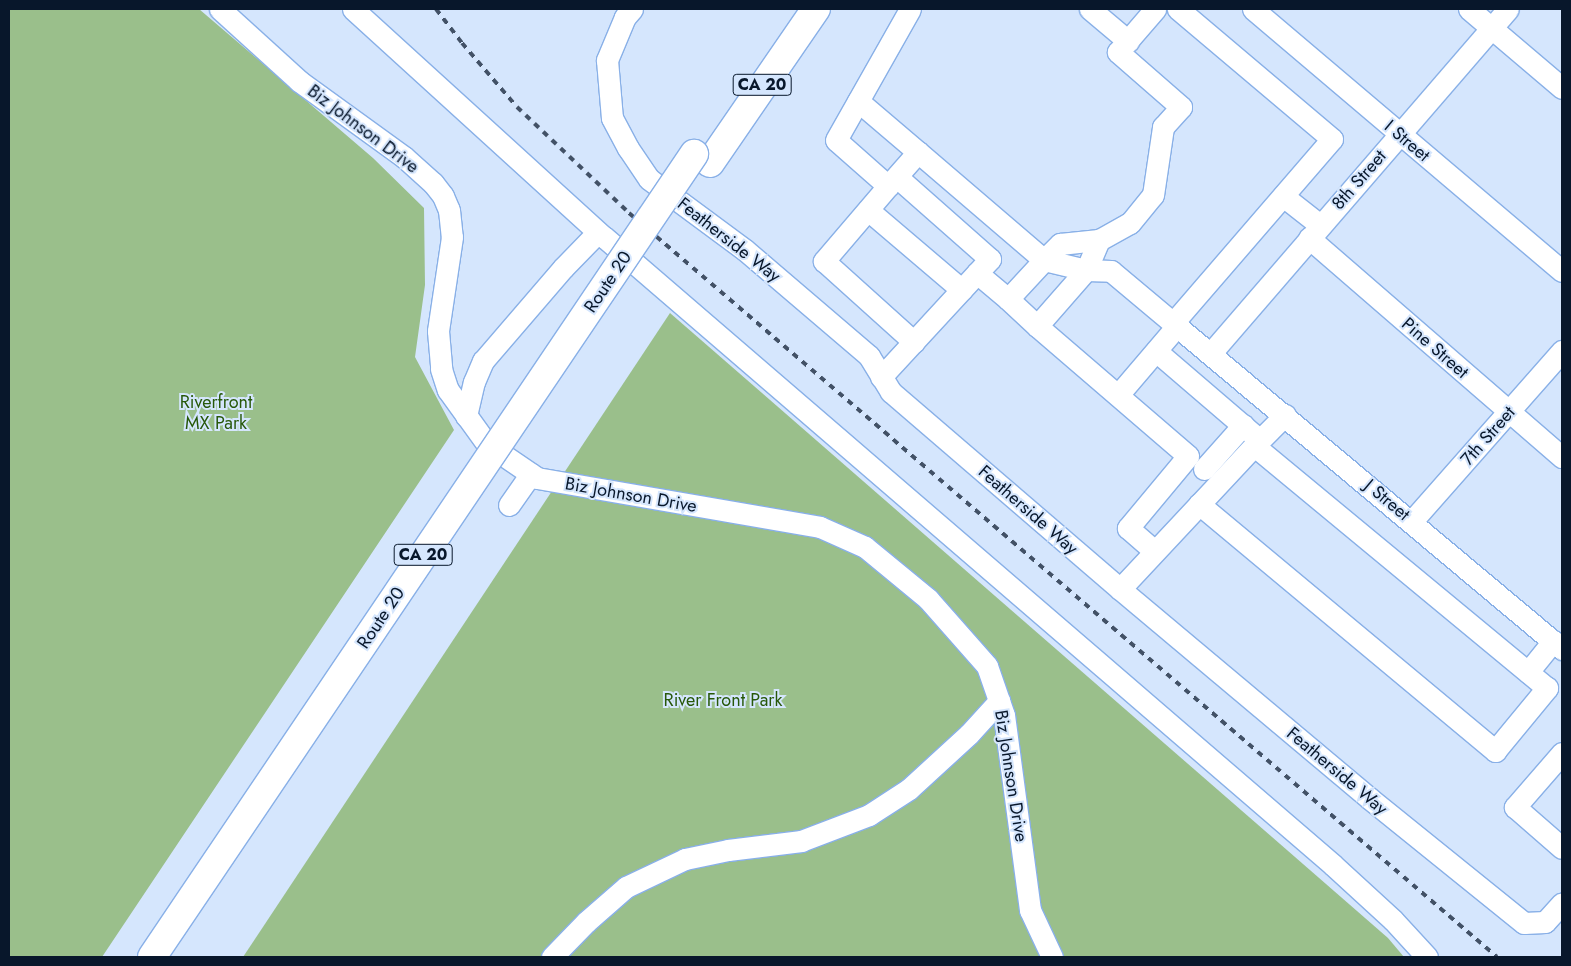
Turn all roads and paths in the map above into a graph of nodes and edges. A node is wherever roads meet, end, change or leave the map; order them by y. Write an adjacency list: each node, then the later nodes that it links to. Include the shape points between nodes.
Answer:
1 (220, 9): 42 (street, Biz Johnson Drive, via 299,81 404,156 442,196 449,210 452,237 440,313 438,350 448,390)
2 (353, 9): 23 (street)
3 (632, 9): 38 (street, Featherside Way, via 625,17 607,60 612,118 628,148 649,179 745,250 854,343 869,356)
4 (794, 9): 19 (highway, CA 20)
5 (816, 9): 19 (highway, CA 20)
6 (910, 9): 16 (street)
7 (1090, 9): 14 (street)
8 (1155, 9): 14 (street)
9 (1178, 9): 21 (street, via 1332,139)
10 (1253, 9): 17 (street, I Street)
11 (1470, 9): 13 (street)
12 (1508, 9): 13 (street, 8th Street)
13 (1492, 28): 15 (street); 17 (street, 8th Street)
14 (1128, 41): 25 (street, via 1118,52 1181,107 1163,127 1153,195 1130,223)
15 (1562, 88)
16 (858, 101): 18 (street); 20 (street, via 836,140)
17 (1399, 134): 24 (street, 8th Street); 28 (street, I Street)
18 (918, 152): 20 (street); 26 (street)
19 (702, 158): 59 (highway, Route 20 / CA 20, bridge); 60 (highway, Route 20 / CA 20)
20 (893, 182): 22 (street); 29 (street, via 990,259)
21 (1283, 196): 24 (street, Pine Street); 32 (street)
22 (868, 210): 30 (street); 34 (street, via 824,262)
23 (598, 232): 42 (street, via 483,361); 63 (street, via 1312,846)
24 (1314, 232): 37 (street, 8th Street); 40 (street, Pine Street)
25 (1099, 240): 26 (street, via 1060,244); 27 (street)
26 (1044, 260): 27 (street, J Street); 31 (street)
27 (1086, 270): 32 (street, J Street, via 1111,271); 33 (street)
28 (1562, 271)
29 (977, 273): 30 (street); 31 (street)
30 (962, 290): 34 (street)
31 (1008, 299): 33 (street)
32 (1175, 324): 35 (street); 37 (street, J Street)
33 (1038, 326): 39 (street)
34 (914, 342): 38 (street)
35 (1156, 351): 39 (street); 43 (street)
36 (1562, 351): 40 (street, 7th Street)
37 (1211, 353): 41 (street, J Street)
38 (881, 377): 52 (street, Featherside Way, via 891,392)
39 (1118, 395): 46 (street)
40 (1509, 412): 45 (street, Pine Street); 50 (street, 7th Street)
41 (1285, 415): 44 (street); 50 (street, J Street)
42 (466, 416): 47 (street, Biz Johnson Drive, via 487,444)
43 (1243, 425): 44 (street); 46 (street)
44 (1257, 443): 46 (street); 54 (street)
45 (1562, 457)
46 (1204, 469): 48 (street); 51 (street, via 1128,528)
47 (531, 474): 49 (street); 55 (street, Biz Johnson Drive, via 537,478 820,527 865,547 935,606 987,666)
48 (1199, 504): 51 (street); 54 (street, via 1495,751 1547,688)
49 (508, 505)
50 (1412, 521): 53 (street, J Street)
51 (1154, 551): 52 (street)
52 (1120, 589): 58 (street, Featherside Way, via 1524,923 1546,922)
53 (1558, 645): 54 (street)
54 (1528, 672)
55 (999, 701): 61 (street, via 910,789 869,815 801,841 685,859 626,888); 62 (street, Biz Johnson Drive, via 1004,715 1030,910)
56 (1562, 753): 57 (street, via 1515,807)
57 (1562, 848)
58 (1562, 903)
59 (152, 957)
60 (173, 957)
61 (552, 957)
62 (1052, 957)
63 (1427, 957)

